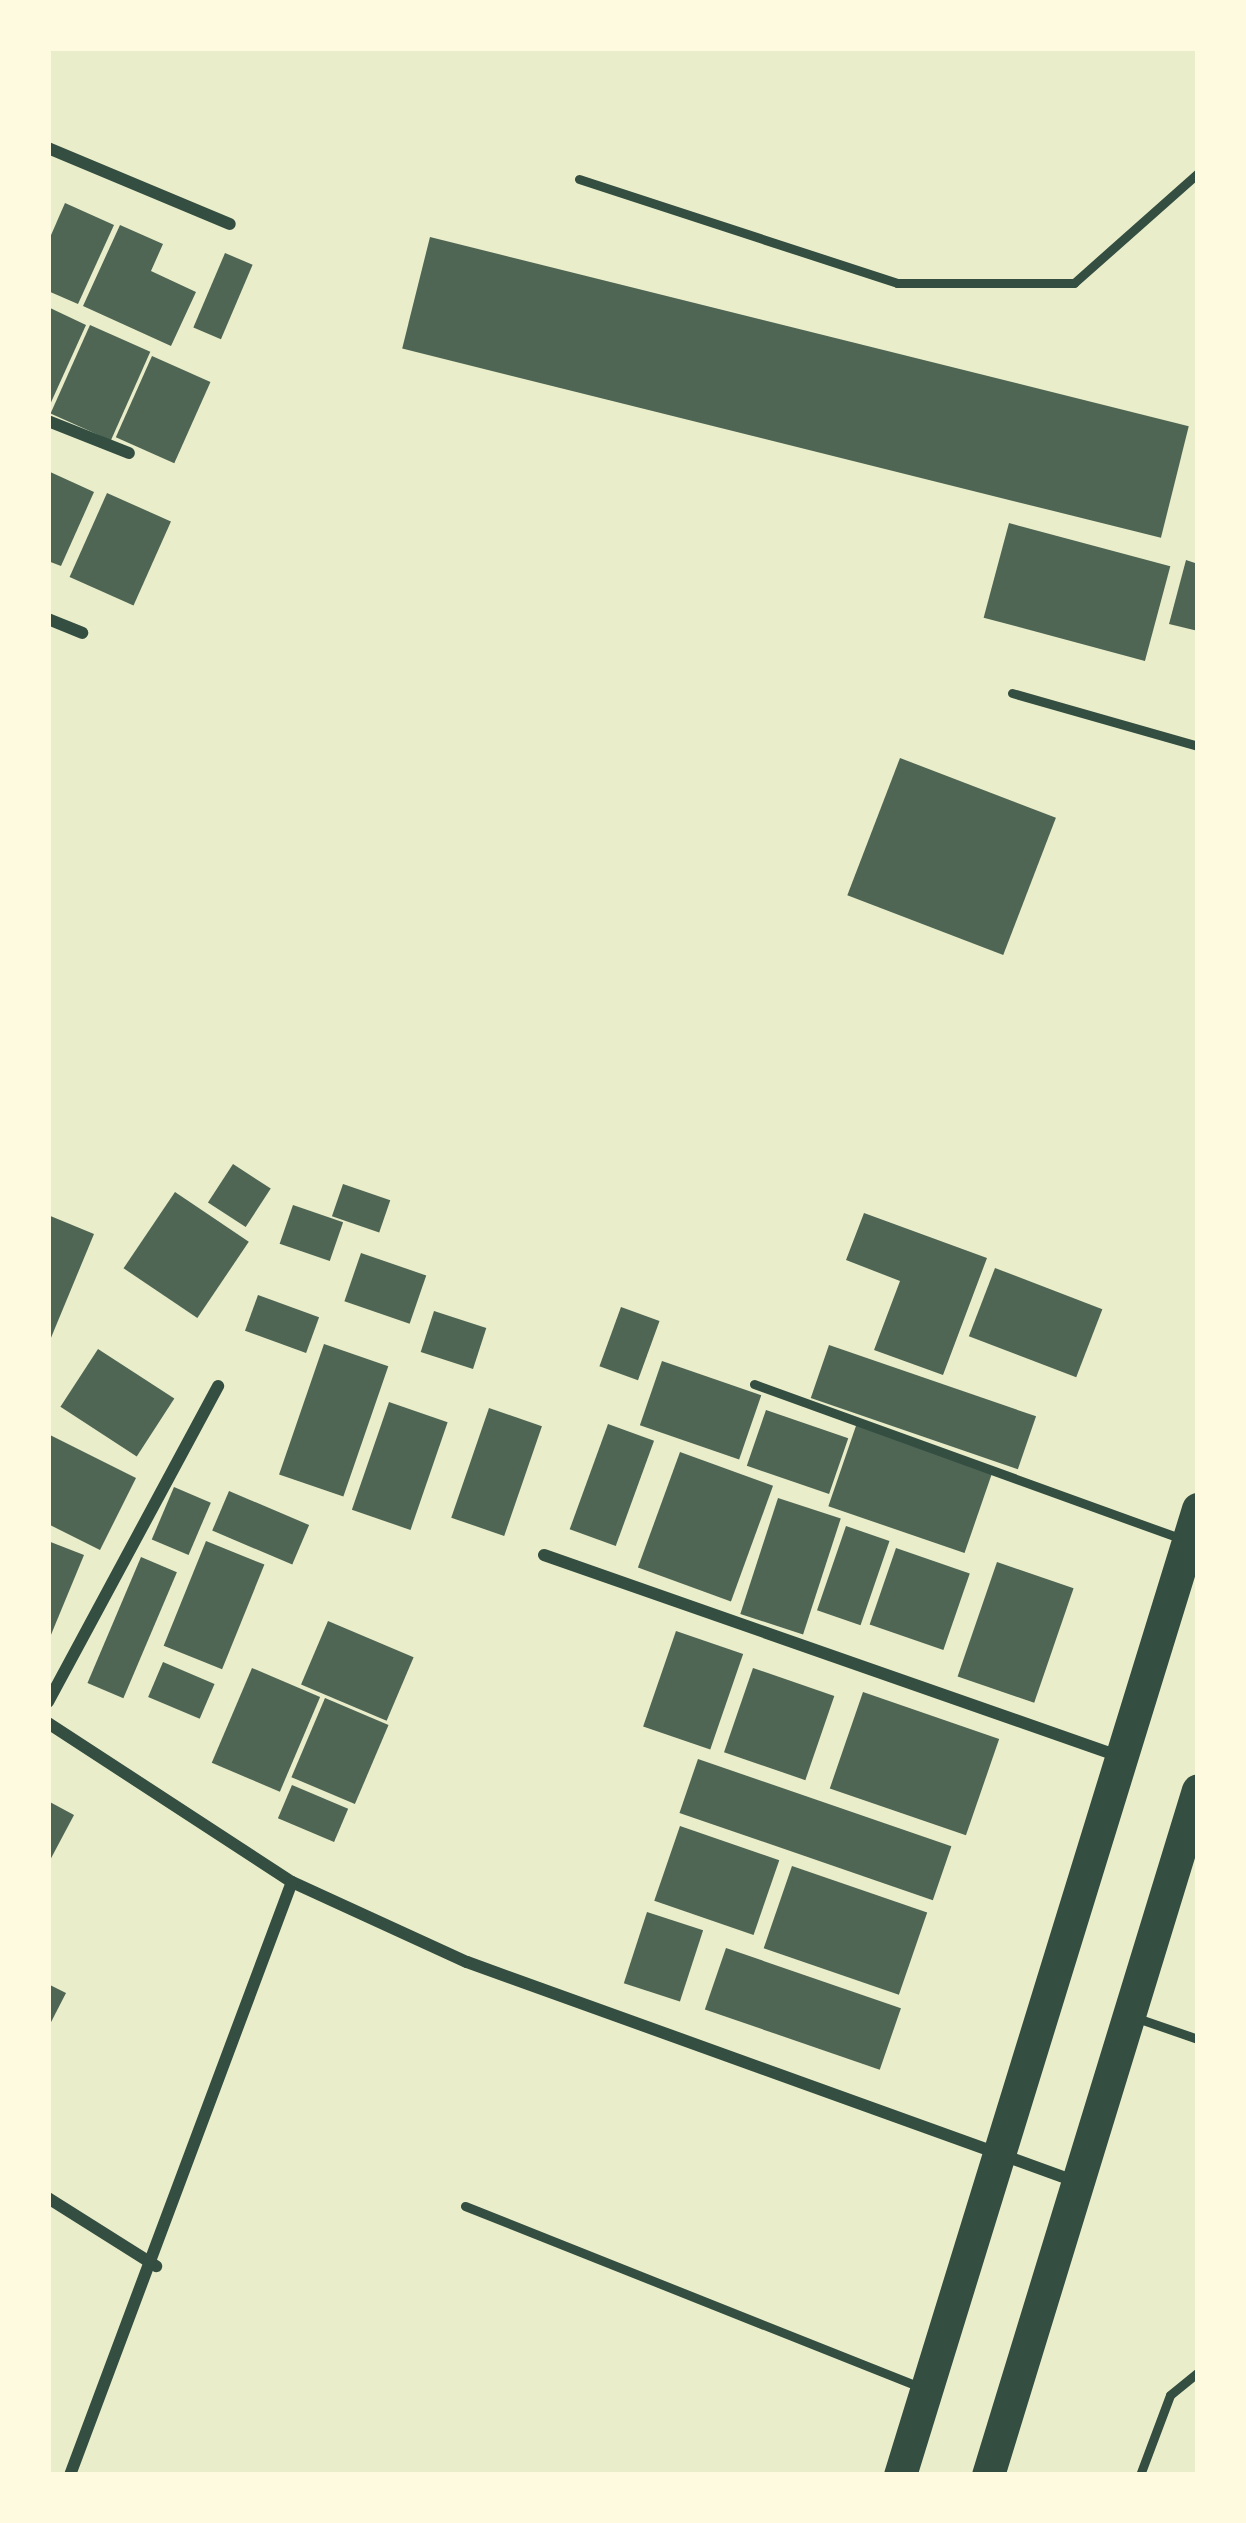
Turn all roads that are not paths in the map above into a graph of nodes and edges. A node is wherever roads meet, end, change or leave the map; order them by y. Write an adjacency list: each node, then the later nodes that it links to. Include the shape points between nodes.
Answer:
1 (48, 148): 4 (street)
2 (1198, 173): 3 (lane, via 1074,283 897,283)
3 (579, 179)
4 (230, 224)
5 (48, 421): 6 (street)
6 (129, 453)
7 (48, 619): 8 (street)
8 (82, 633)
9 (1012, 693): 10 (lane)
10 (1198, 746)
11 (754, 1384): 14 (lane)
12 (218, 1387): 16 (street)
13 (1198, 1509): 14 (highway)
14 (1189, 1543): 18 (highway)
15 (544, 1556): 18 (street)
16 (48, 1702)
17 (48, 1723): 20 (street)
18 (1126, 1758): 23 (highway)
19 (1198, 1790): 21 (highway)
20 (292, 1882): 23 (street, via 467,1962); 27 (street)
21 (1128, 2015): 22 (lane); 24 (highway)
22 (1198, 2039)
23 (1002, 2156): 24 (street); 29 (highway)
24 (1077, 2182): 32 (highway)
25 (48, 2198): 27 (street)
26 (465, 2206): 29 (lane)
27 (156, 2266): 30 (street)
28 (1198, 2372): 33 (lane, via 1170,2395)
29 (925, 2389): 31 (highway)
30 (70, 2475)
31 (900, 2475)
32 (988, 2475)
33 (1140, 2475)

